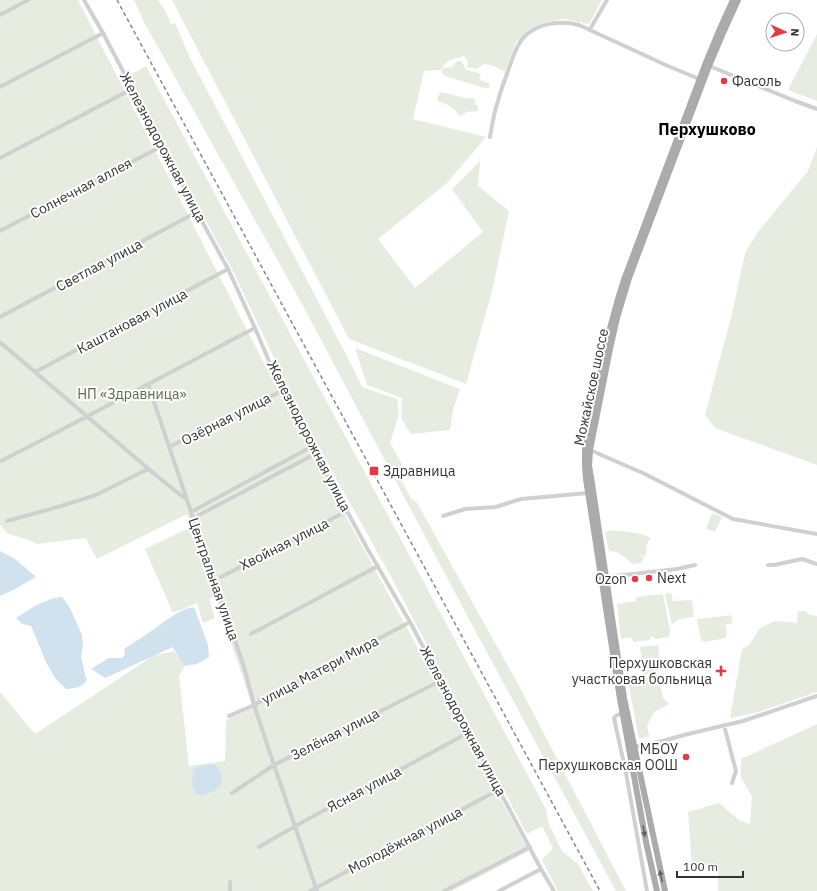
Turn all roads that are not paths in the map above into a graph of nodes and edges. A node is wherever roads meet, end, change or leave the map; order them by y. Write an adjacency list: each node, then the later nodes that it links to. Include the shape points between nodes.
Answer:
1 (28, 0): 6 (street)
2 (84, 0): 8 (street, Железнодорожная улица)
3 (607, 0): 7 (street)
4 (733, 0): 9 (main road, Можайское шоссе)
5 (738, 0): 9 (main road, Можайское шоссе)
6 (0, 15)
7 (590, 29): 10 (street); 14 (street, via 574,23 555,23 539,27 520,41 497,102)
8 (103, 33): 11 (street); 12 (street, Железнодорожная улица)
9 (707, 65): 10 (main road, Можайское шоссе); 13 (street, via 795,102); 29 (main road, Можайское шоссе, via 629,278 617,318)
10 (699, 79): 33 (main road, Можайское шоссе, via 627,270 606,343 585,450)
11 (0, 87)
12 (132, 90): 15 (street, Железнодорожная улица); 16 (street)
13 (817, 108)
14 (490, 137)
15 (162, 146): 17 (street, Железнодорожная улица); 18 (street, Солнечная аллея)
16 (0, 158)
17 (197, 212): 19 (street, Железнодорожная улица); 20 (street, Светлая улица)
18 (0, 231)
19 (228, 269): 21 (street, Железнодорожная улица); 23 (street, Каштановая улица)
20 (0, 318)
21 (255, 328): 24 (street); 25 (street, Железнодорожная улица)
22 (0, 342): 23 (street, Центральная улица)
23 (35, 372): 26 (street, Центральная улица)
24 (148, 384): 26 (street); 27 (street)
25 (282, 391): 27 (street, Озёрная улица); 28 (street, Железнодорожная улица)
26 (87, 417): 31 (street); 32 (street, Центральная улица)
27 (169, 447): 34 (street)
28 (311, 447): 30 (street, Железнодорожная улица); 36 (street)
29 (590, 450): 40 (street, via 645,474 733,519); 46 (main road, Можайское шоссе, via 590,472)
30 (315, 454): 35 (street, Железнодорожная улица); 37 (street)
31 (0, 461)
32 (148, 469): 34 (street, Центральная улица); 39 (street, via 96,495)
33 (588, 493): 38 (street, via 521,500 496,507 465,509); 52 (main road, Можайское шоссе)
34 (187, 500): 36 (street, Центральная улица)
35 (347, 511): 44 (street, Железнодорожная улица); 45 (street, Хвойная улица)
36 (191, 512): 51 (street, Центральная улица, via 244,667)
37 (199, 514)
38 (443, 516)
39 (7, 521)
40 (817, 534)
41 (768, 564): 42 (street, via 802,559)
42 (817, 564)
43 (695, 565): 46 (street)
44 (378, 566): 47 (street, Железнодорожная улица); 48 (street)
45 (221, 577)
46 (606, 577): 56 (main road, Можайское шоссе)
47 (410, 622): 49 (street, Железнодорожная улица); 51 (street, улица Матери Мира)
48 (251, 634)
49 (442, 680): 55 (street, Железнодорожная улица); 57 (street, Зелёная улица)
50 (817, 696): 54 (street)
51 (254, 705): 53 (street, улица Матери Мира); 57 (street, Центральная улица)
52 (622, 714): 72 (street, via 614,718); 73 (main road, Можайское шоссе, one-way to 73)
53 (229, 716)
54 (724, 725): 56 (street); 58 (street, via 736,771)
55 (469, 732): 59 (street, Железнодорожная улица); 61 (street, Ясная улица)
56 (634, 747): 74 (main road, Можайское шоссе, one-way to 56)
57 (274, 765): 60 (street, Зелёная улица); 61 (street, Центральная улица)
58 (732, 783)
59 (500, 790): 62 (street, Железнодорожная улица); 66 (street, Молодёжная улица)
60 (232, 793)
61 (295, 826): 63 (street, Ясная улица); 66 (street, Центральная улица)
62 (530, 846): 64 (street, Железнодорожная улица); 69 (street)
63 (259, 847)
64 (541, 869): 70 (street); 71 (street, Железнодорожная улица)
65 (230, 882): 67 (street)
66 (316, 889): 68 (street, Молодёжная улица)
67 (230, 891)
68 (310, 891)
69 (444, 891)
70 (499, 891)
71 (554, 891)
72 (648, 891)
73 (657, 891)
74 (665, 891)

